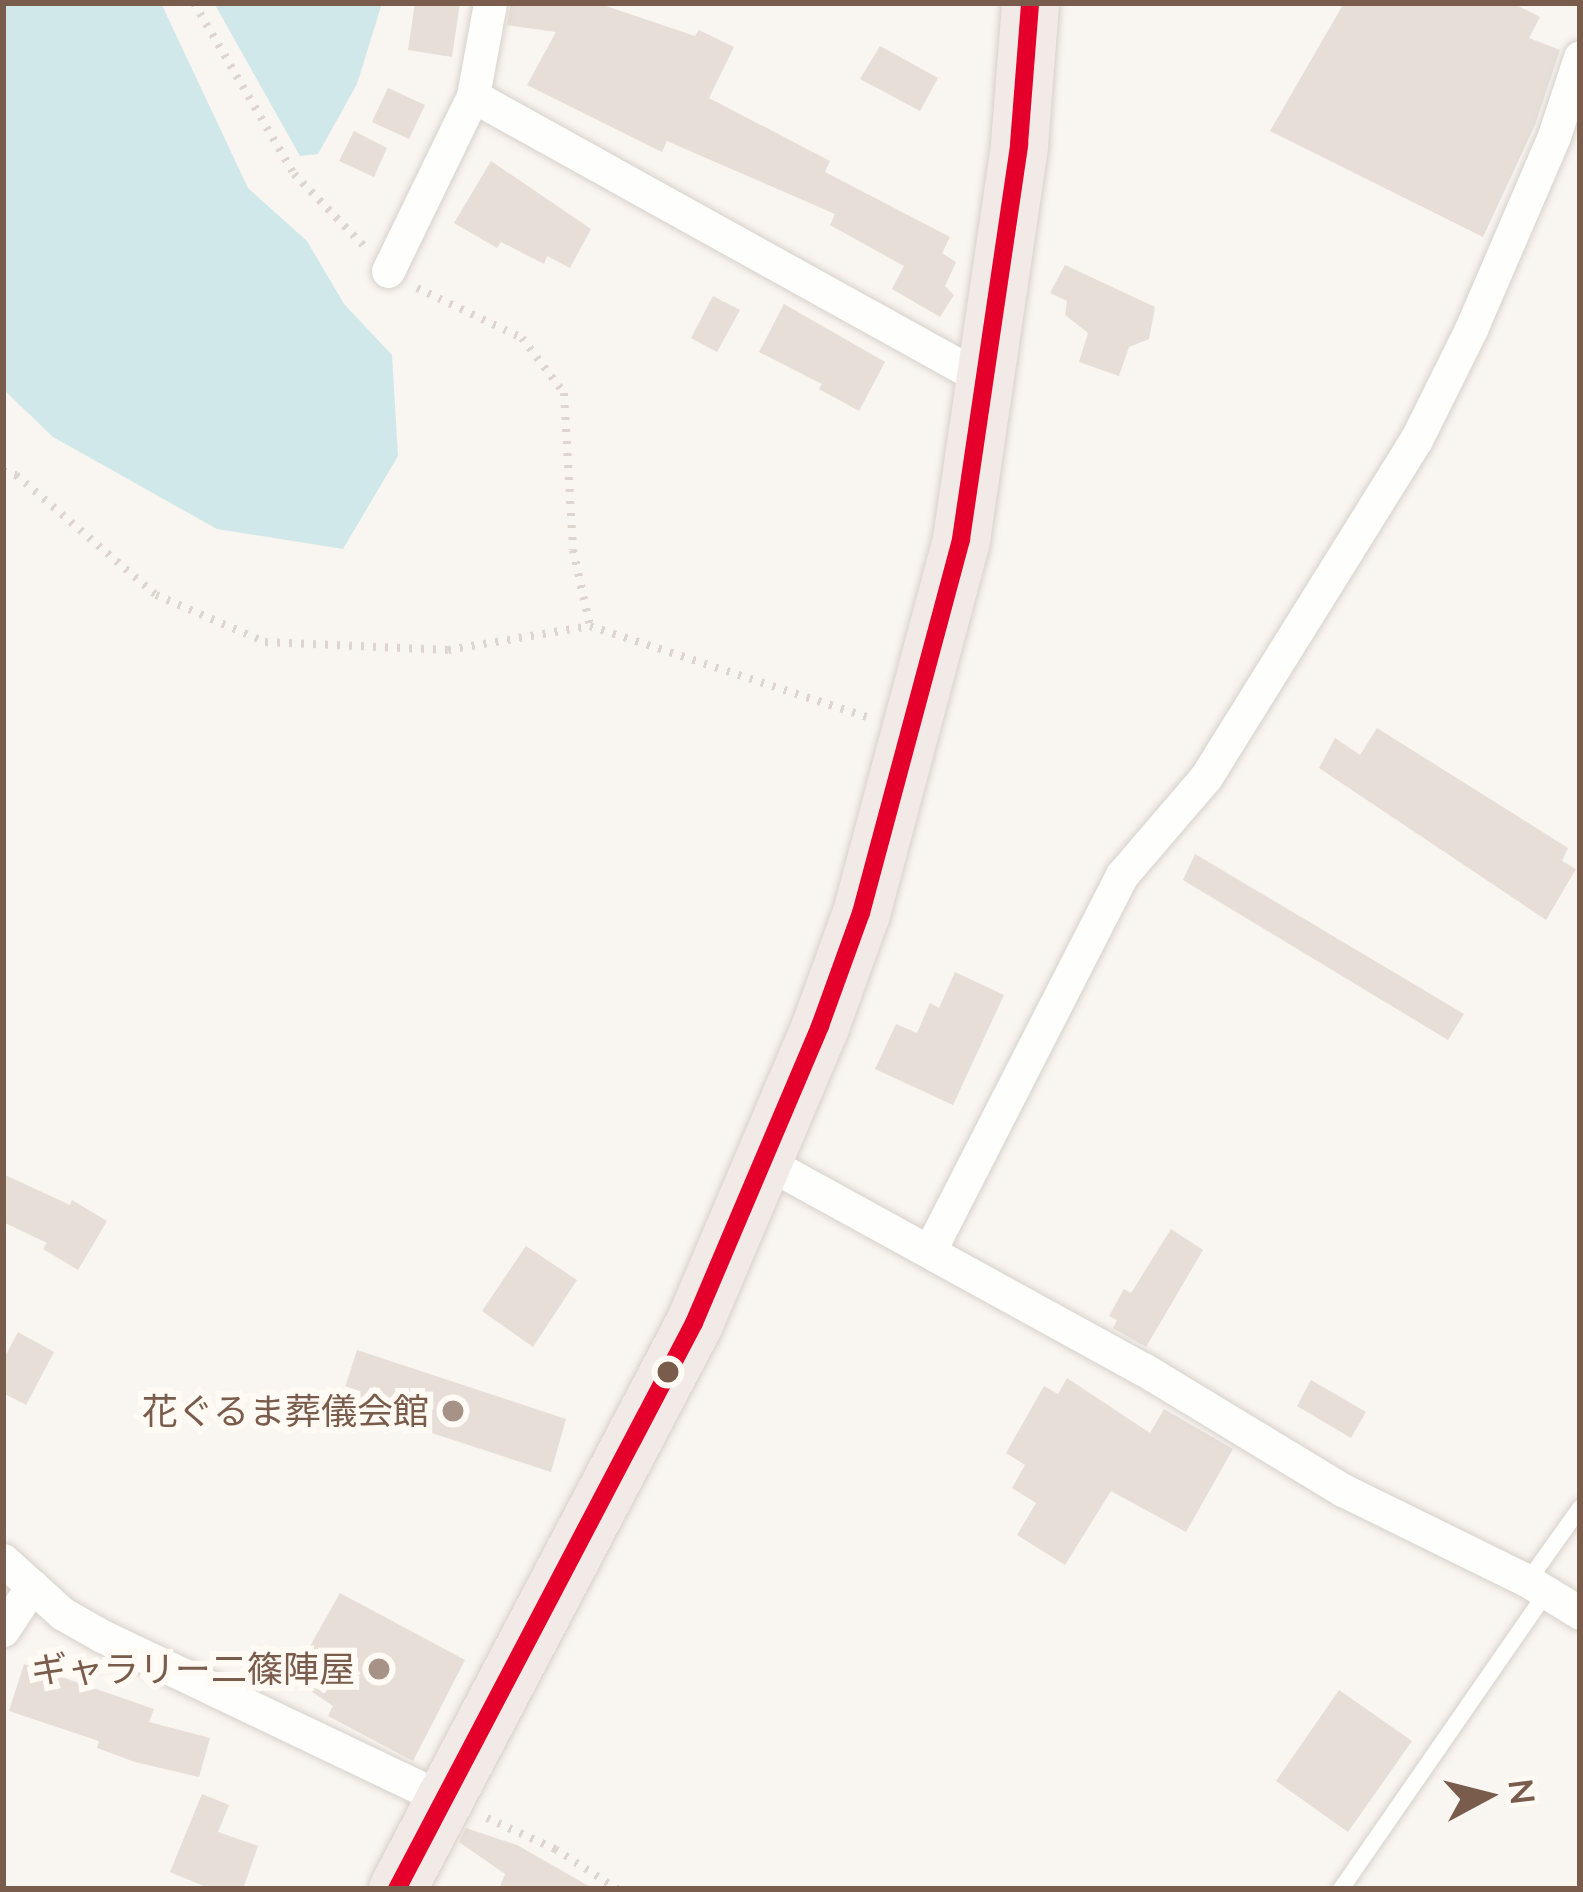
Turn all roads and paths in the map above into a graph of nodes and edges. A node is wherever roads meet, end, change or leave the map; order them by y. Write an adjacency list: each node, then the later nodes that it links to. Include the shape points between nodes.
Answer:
1 (194, 3): 6 (path, via 294,174)
2 (490, 3): 5 (street)
3 (1030, 3): 7 (highway)
4 (1580, 57): 12 (street, via 1554,136 1416,440 1206,777 1122,875)
5 (472, 96): 6 (street); 7 (street)
6 (388, 271): 9 (path, via 522,338 563,393 573,550)
7 (985, 380): 10 (highway, via 961,539)
8 (3, 471): 9 (path, via 156,596 265,642 448,650)
9 (590, 626): 10 (path)
10 (913, 734): 11 (highway, via 861,913)
11 (764, 1161): 12 (street); 19 (highway, via 654,1403)
12 (929, 1250): 16 (street, via 1343,1490)
13 (1580, 1508): 16 (lane)
14 (3, 1560): 15 (street)
15 (32, 1586): 18 (street); 19 (street, via 102,1636)
16 (1537, 1587): 17 (street); 22 (lane)
17 (1580, 1613)
18 (3, 1630)
19 (444, 1799): 20 (highway); 21 (path, via 555,1849)
20 (397, 1889)
21 (617, 1889)
22 (1341, 1889)

